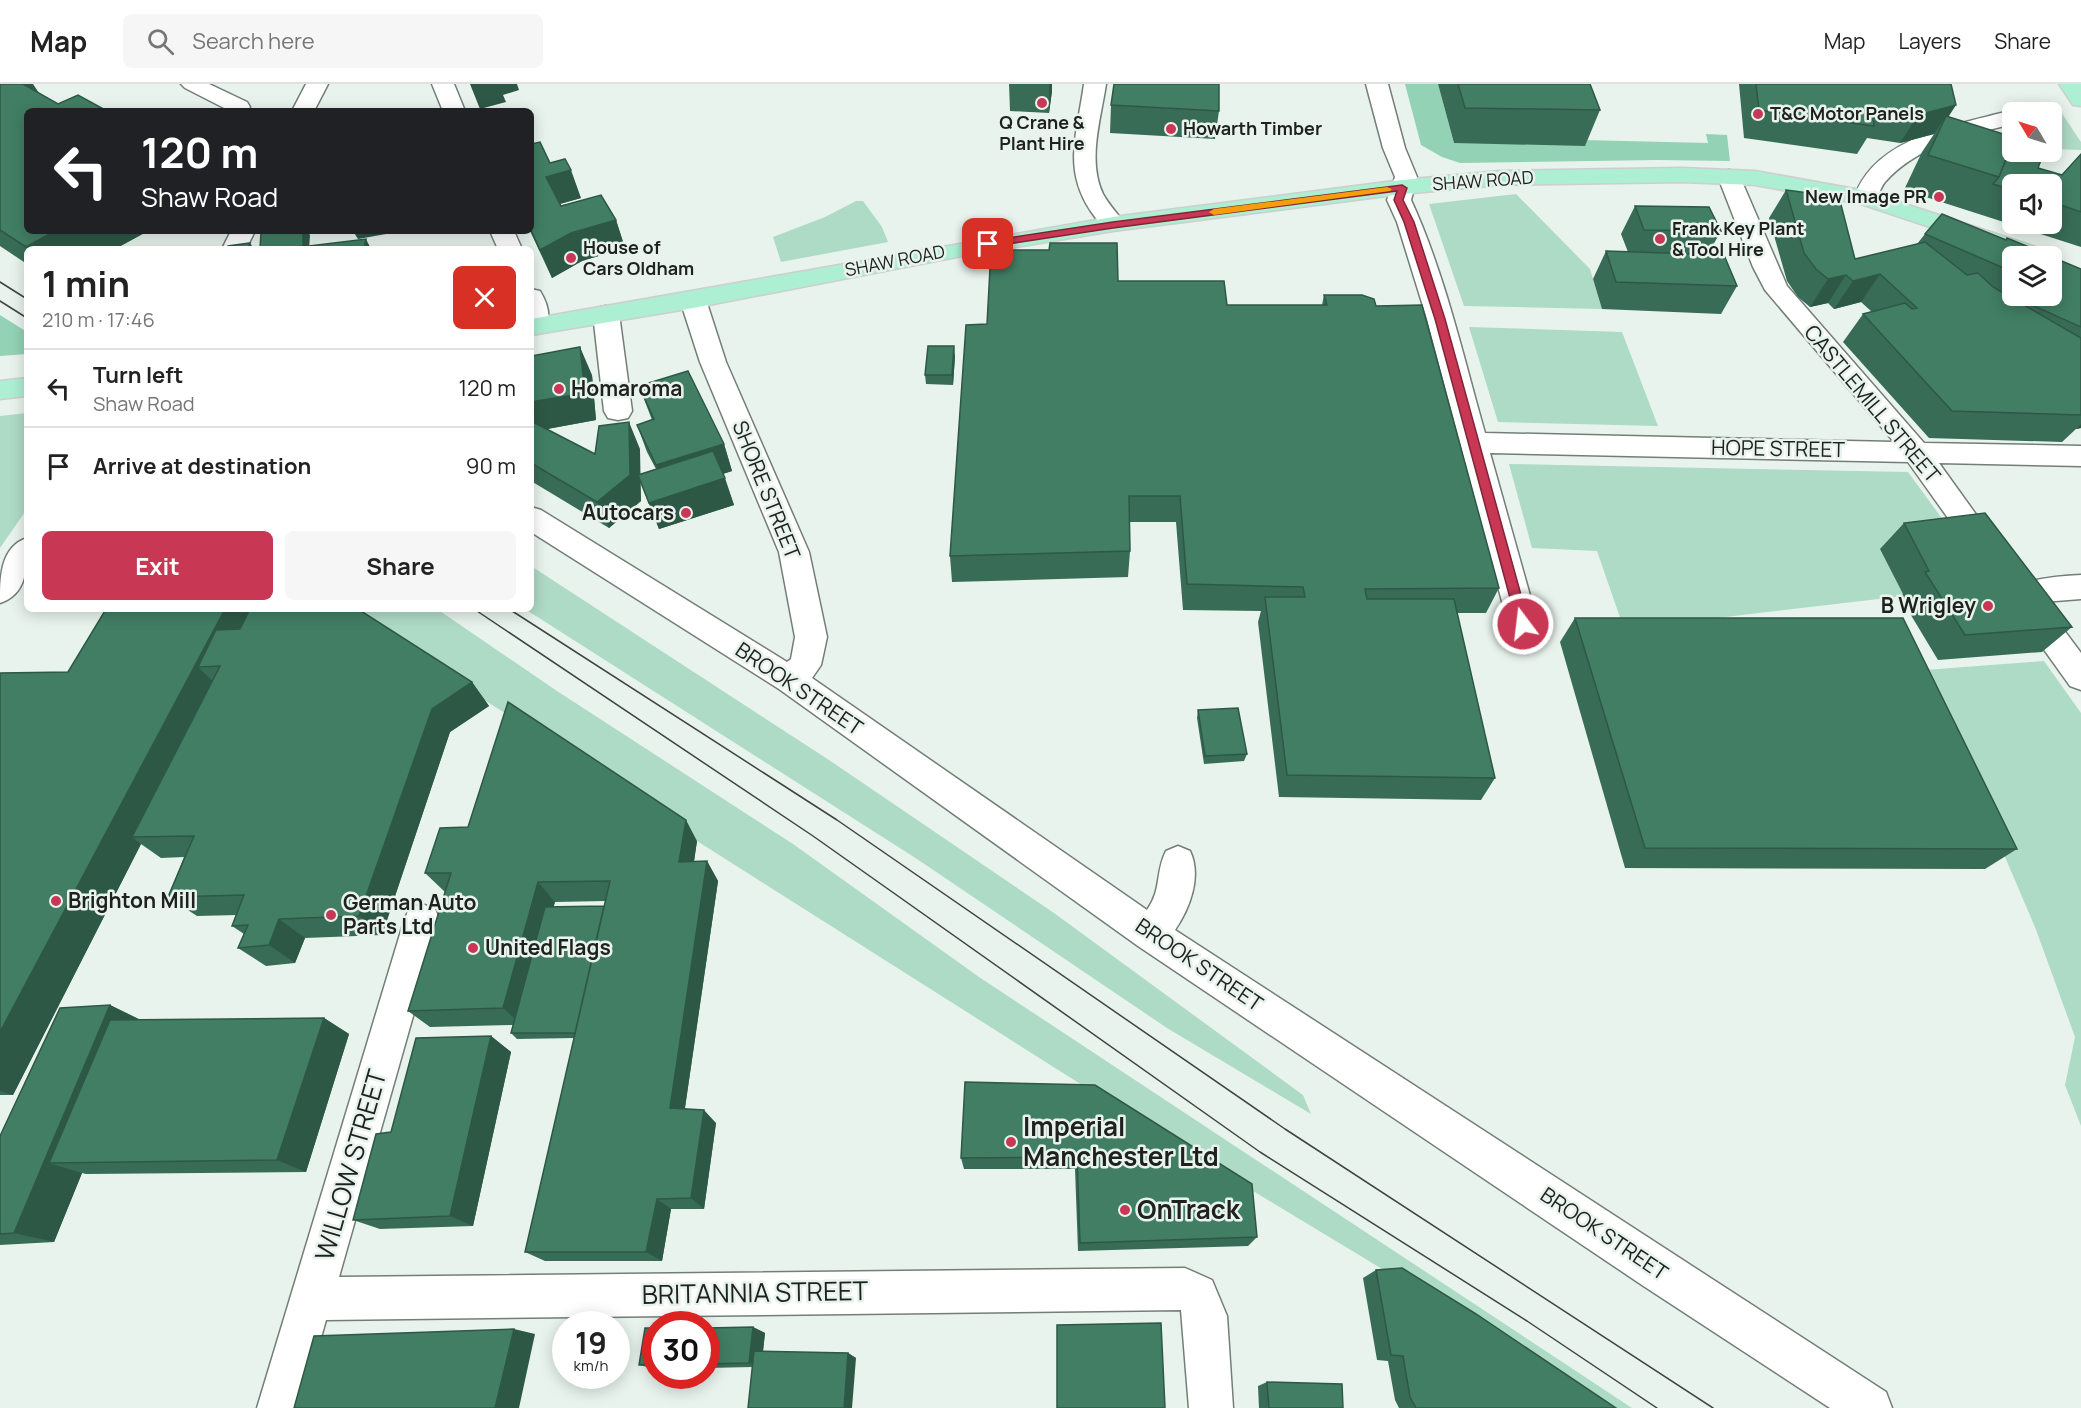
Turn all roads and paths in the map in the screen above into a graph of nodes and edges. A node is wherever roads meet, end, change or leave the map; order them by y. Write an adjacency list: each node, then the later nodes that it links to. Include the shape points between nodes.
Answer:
1 (192, 84): 8 (street)
2 (317, 84): 9 (street)
3 (443, 84): 10 (street)
4 (1095, 84): 15 (street, via 1087,182)
5 (1377, 84): 13 (street, via 1406,177)
6 (2070, 84): 7 (main road)
7 (2081, 100)
8 (239, 107)
9 (305, 108)
10 (453, 108)
11 (2002, 120): 14 (street, via 1947,134 1905,152 1871,183)
12 (1730, 177): 13 (main road, SHAW ROAD, via 1500,178); 14 (main road, SHAW ROAD, via 1823,188); 26 (street, CASTLEMILL STREET, via 1777,290)
13 (1402, 188): 15 (main road, SHAW ROAD); 25 (street, via 1399,200 1440,319)
14 (1866, 198): 16 (main road, SHAW ROAD)
15 (1113, 225): 17 (main road, SHAW ROAD, via 967,248)
16 (2009, 246)
17 (693, 300): 19 (main road, SHAW ROAD); 35 (street, SHORE STREET, via 713,362 794,552 811,637 805,664)
18 (534, 304): 20 (street)
19 (606, 314): 21 (main road, SHAW ROAD); 24 (street)
20 (534, 320)
21 (534, 326)
22 (24, 387): 23 (main road)
23 (0, 390)
24 (618, 411)
25 (1475, 443): 26 (street, HOPE STREET); 33 (street)
26 (1916, 454): 27 (street, HOPE STREET); 32 (street, CASTLEMILL STREET)
27 (2081, 456)
28 (534, 520): 35 (street, BROOK STREET)
29 (24, 554): 31 (street)
30 (2081, 587): 32 (street)
31 (0, 591)
32 (2020, 594): 34 (street, CASTLEMILL STREET)
33 (1523, 624)
34 (2081, 677)
35 (790, 680): 38 (street, BROOK STREET)
36 (1178, 861): 38 (street, via 1173,903)
37 (422, 921): 39 (street, WILLOW STREET)
38 (1151, 934): 42 (street, BROOK STREET)
39 (312, 1299): 40 (street, WILLOW STREET); 41 (street, BRITANNIA STREET, via 1185,1289 1197,1295 1205,1316)
40 (279, 1408)
41 (1212, 1408)
42 (1870, 1408)

